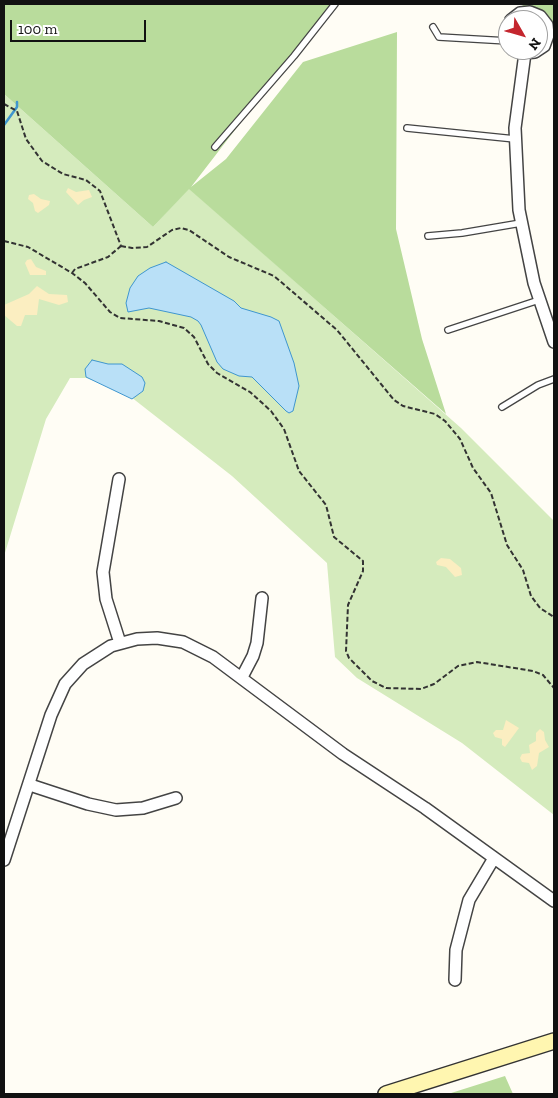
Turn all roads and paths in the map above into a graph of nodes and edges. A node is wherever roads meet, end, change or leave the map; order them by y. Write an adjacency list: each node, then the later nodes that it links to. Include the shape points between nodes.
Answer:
1 (335, 4): 8 (lane)
2 (433, 27): 3 (lane, via 439,37)
3 (498, 40)
4 (520, 60): 7 (street)
5 (4, 104): 12 (path, via 17,111 26,138 42,161 63,174 86,180 100,192)
6 (406, 128): 7 (lane)
7 (515, 139): 9 (street)
8 (216, 147)
9 (521, 223): 10 (lane); 14 (street)
10 (428, 236)
11 (4, 241): 13 (path, via 28,247)
12 (121, 246): 13 (path, via 108,257); 21 (path, via 147,247 172,230 181,228 229,257 269,273 330,324 394,400 403,406 435,414 445,422 460,439 473,468 489,489 507,545 523,570 531,596 540,608)
13 (72, 273): 24 (path, via 120,318 159,321 187,330 214,371 255,396 280,423 298,471 326,505 334,537 364,561 348,605 346,649 349,658 372,681 386,688 422,690 458,666 477,662 538,672)
14 (539, 300): 15 (lane); 16 (street)
15 (448, 330)
16 (554, 340)
17 (554, 379): 18 (lane)
18 (502, 407)
19 (118, 479): 22 (street, via 103,572 106,598)
20 (262, 598): 23 (street, via 257,643)
21 (554, 617)
22 (120, 643): 23 (street, via 157,638 183,642 202,650); 25 (street, via 94,656 66,684 51,715)
23 (242, 677): 27 (street, via 343,754)
24 (554, 688)
25 (30, 784): 26 (street, via 116,810 143,808); 28 (street)
26 (176, 798)
27 (494, 858): 29 (street); 30 (street, via 469,900 456,950)
28 (4, 860)
29 (554, 902)
30 (455, 980)
31 (554, 1041): 32 (main road)
32 (386, 1094)

